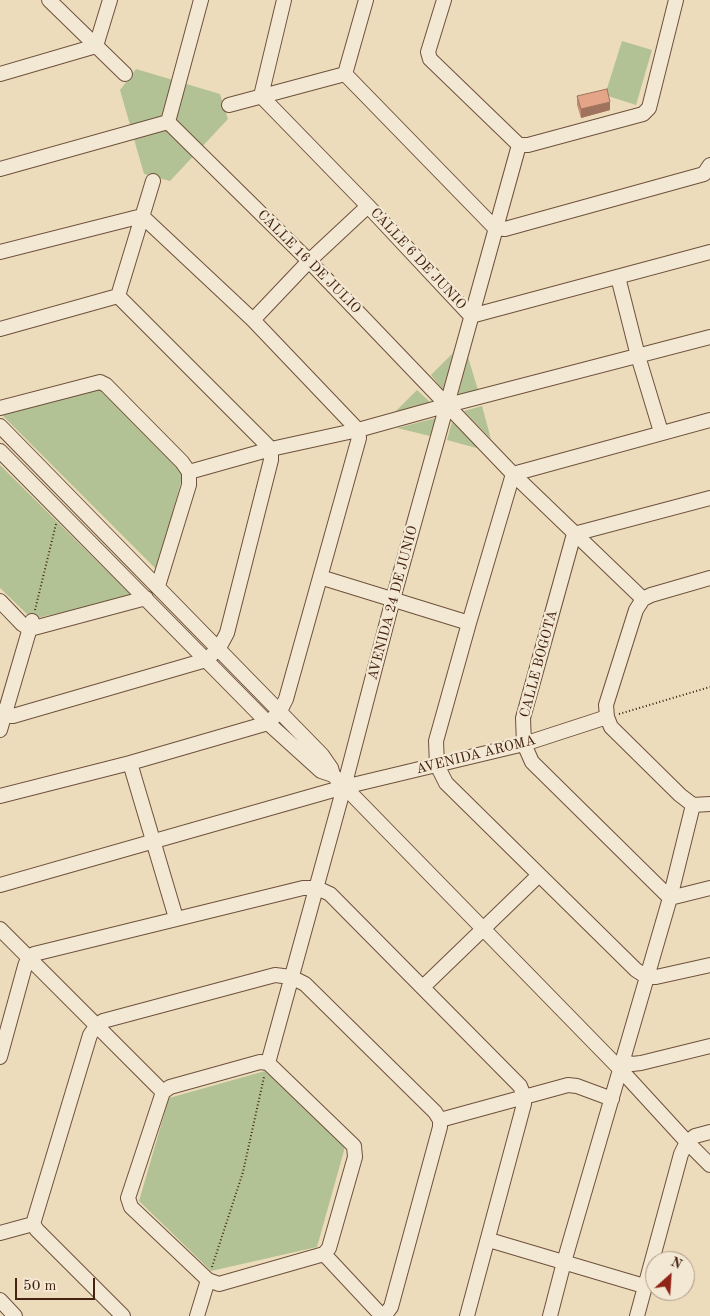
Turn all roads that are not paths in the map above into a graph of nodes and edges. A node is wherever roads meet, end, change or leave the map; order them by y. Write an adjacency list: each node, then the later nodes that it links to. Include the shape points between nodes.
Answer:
1 (49, 0): 8 (street)
2 (110, 0): 8 (street)
3 (201, 0): 14 (street)
4 (284, 0): 12 (street)
5 (366, 0): 11 (street)
6 (444, 0): 15 (street, via 428,52 430,59)
7 (676, 0): 15 (street, via 649,108 643,114)
8 (96, 46): 9 (street); 10 (street)
9 (0, 74)
10 (125, 74)
11 (346, 74): 12 (street); 21 (street)
12 (261, 96): 13 (street); 19 (street, CALLE 6 DE JUNIO)
13 (228, 105)
14 (168, 122): 16 (street); 24 (street, CALLE 16 DE JULIO)
15 (519, 145): 21 (street, AVENIDA 24 DE JUNIO)
16 (0, 169)
17 (708, 173): 21 (street, via 505,229)
18 (153, 182): 20 (street)
19 (368, 206): 24 (street); 27 (street, CALLE 6 DE JUNIO)
20 (142, 216): 22 (street); 26 (street); 28 (street)
21 (495, 228): 27 (street, AVENIDA 24 DE JUNIO)
22 (0, 252)
23 (710, 252): 25 (street, CALLE 6 DE JUNIO)
24 (309, 261): 28 (street); 32 (street, CALLE 16 DE JULIO)
25 (618, 277): 27 (street, CALLE 6 DE JUNIO); 31 (street)
26 (118, 296): 29 (street); 38 (street)
27 (471, 316): 32 (street, AVENIDA 24 DE JUNIO)
28 (253, 320): 36 (street)
29 (0, 329)
30 (710, 337): 31 (street)
31 (638, 356): 32 (street); 37 (street)
32 (448, 405): 36 (street); 41 (street, CALLE 16 DE JULIO); 48 (street, AVENIDA 24 DE JUNIO)
33 (0, 408): 40 (street, via 100,382)
34 (710, 420): 37 (street)
35 (0, 426): 46 (street)
36 (358, 430): 38 (street); 44 (street)
37 (661, 432): 41 (street)
38 (271, 449): 40 (street); 53 (street, via 272,460 227,633)
39 (0, 451): 47 (street)
40 (189, 472): 46 (street, via 189,486)
41 (512, 474): 43 (street, CALLE 16 DE JULIO); 51 (street)
42 (710, 498): 43 (street)
43 (574, 534): 49 (street, CALLE 16 DE JULIO); 60 (street, CALLE BOGOTA, via 523,718)
44 (320, 577): 48 (street); 55 (street)
45 (710, 578): 49 (street)
46 (158, 586): 53 (street)
47 (146, 598): 52 (street); 54 (street)
48 (393, 599): 51 (street); 64 (street, AVENIDA 24 DE JUNIO)
49 (643, 599): 57 (street, via 636,610 606,705)
50 (0, 601): 52 (street, via 22,624)
51 (469, 622): 62 (street, via 436,741)
52 (31, 624): 56 (street)
53 (219, 648): 54 (street); 55 (street)
54 (206, 660): 56 (street, via 13,716); 58 (street)
55 (280, 711): 58 (street); 63 (street, via 322,755)
56 (2, 714): 59 (street)
57 (607, 717): 60 (street, AVENIDA AROMA); 67 (street, via 611,727)
58 (268, 723): 61 (street); 63 (street, via 321,771)
59 (0, 730)
60 (524, 744): 62 (street, AVENIDA AROMA); 73 (street, CALLE BOGOTA, via 532,762)
61 (130, 763): 65 (street); 68 (street)
62 (438, 765): 64 (street, AVENIDA AROMA); 69 (street, via 446,782)
63 (332, 775): 64 (street)
64 (344, 787): 68 (street, AVENIDA AROMA); 71 (street, AVENIDA 24 DE JUNIO); 76 (street)
65 (0, 796)
66 (710, 804): 67 (street)
67 (693, 805): 73 (street)
68 (153, 840): 70 (street, AVENIDA AROMA); 74 (street)
69 (538, 875): 76 (street); 80 (street)
70 (0, 885)
71 (317, 888): 74 (street, via 303,888); 79 (street, AVENIDA 24 DE JUNIO); 81 (street, via 330,894)
72 (710, 888): 73 (street)
73 (670, 898): 80 (street)
74 (176, 918): 77 (street)
75 (0, 929): 77 (street)
76 (484, 929): 81 (street); 86 (street)
77 (28, 958): 82 (street); 84 (street)
78 (710, 965): 80 (street)
79 (291, 977): 82 (street, via 275,975); 85 (street, AVENIDA 24 DE JUNIO); 90 (street, via 305,984)
80 (647, 977): 86 (street)
81 (423, 987): 88 (street, via 520,1086)
82 (96, 1025): 87 (street); 94 (street, via 90,1035)
83 (710, 1046): 86 (street)
84 (0, 1057)
85 (268, 1062): 87 (street, via 170,1087); 97 (street, via 354,1146 355,1156 329,1248)
86 (621, 1065): 89 (street); 92 (street)
87 (163, 1092): 99 (street, via 128,1198 131,1207)
88 (524, 1096): 89 (street, via 568,1085); 90 (street); 96 (street)
89 (612, 1099): 98 (street)
90 (440, 1120): 105 (street, via 392,1307)
91 (710, 1132): 92 (street)
92 (687, 1142): 93 (street); 100 (street)
93 (710, 1165)
94 (33, 1224): 95 (street); 103 (street)
95 (0, 1233)
96 (489, 1240): 98 (street); 106 (street)
97 (324, 1254): 99 (street, via 219,1284); 105 (street)
98 (564, 1262): 100 (street); 107 (street)
99 (208, 1280): 104 (street)
100 (644, 1286): 108 (street)
101 (0, 1300): 102 (street)
102 (15, 1316)
103 (123, 1316)
104 (197, 1316)
105 (383, 1316)
106 (467, 1316)
107 (550, 1316)
108 (637, 1316)

